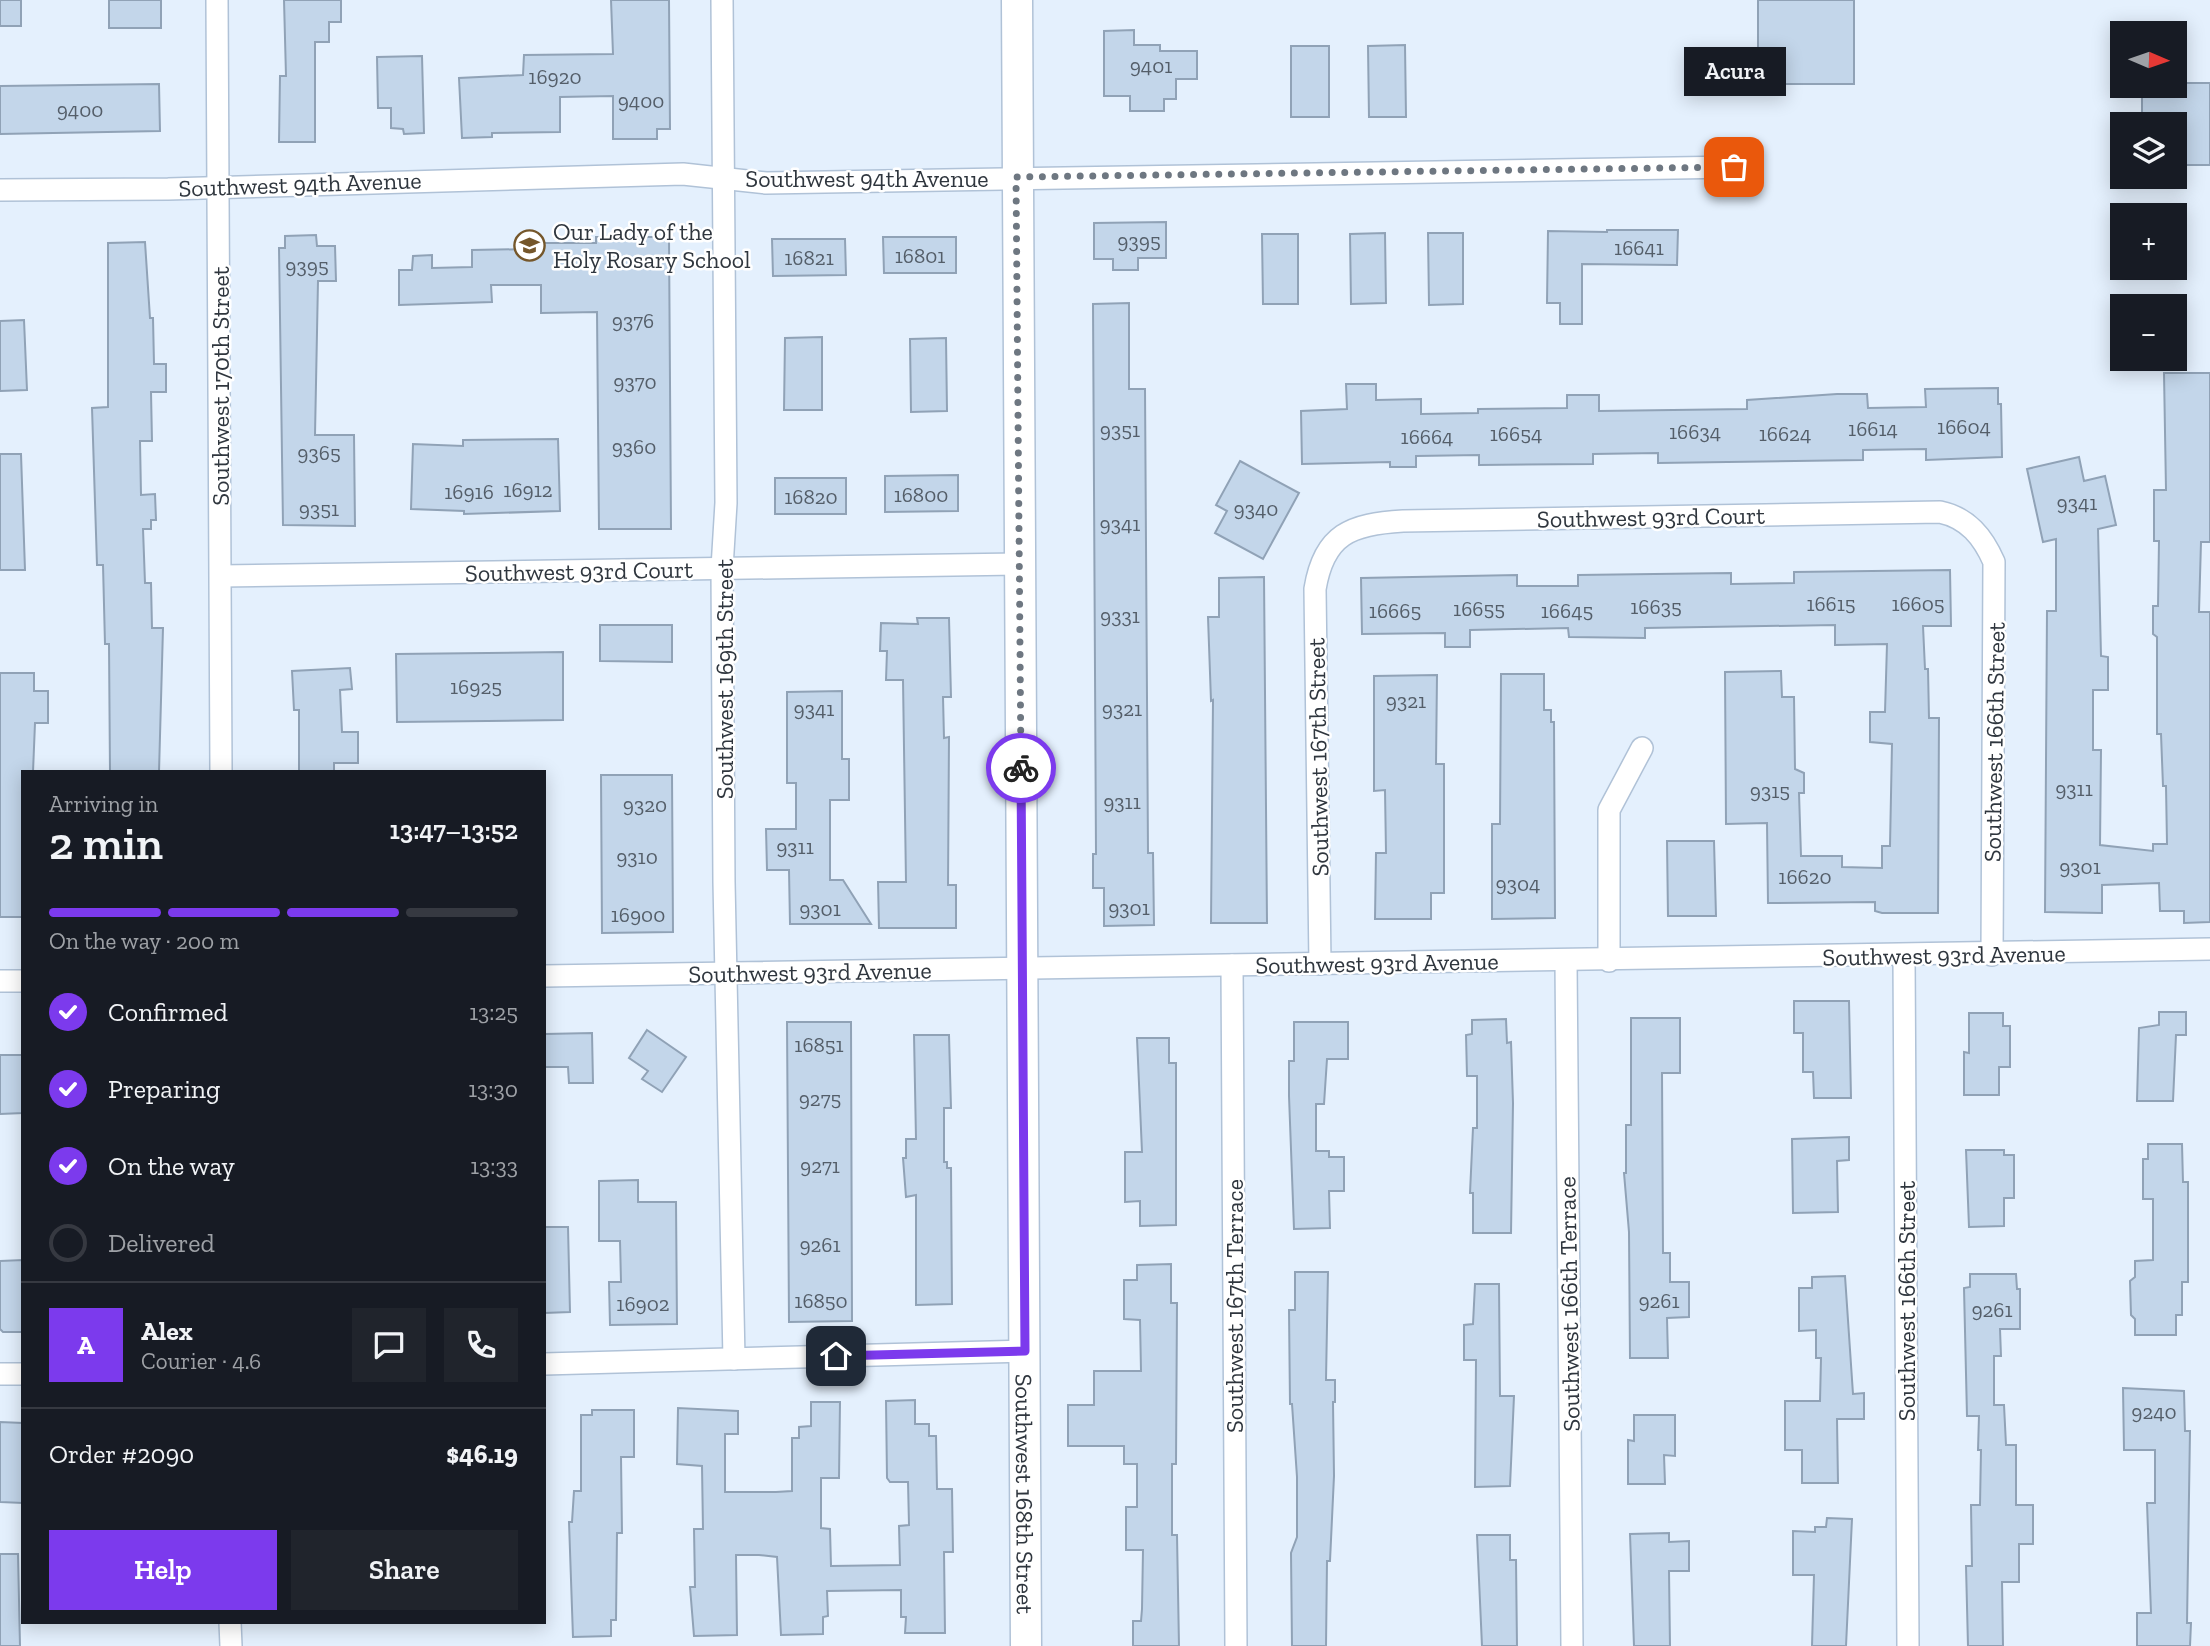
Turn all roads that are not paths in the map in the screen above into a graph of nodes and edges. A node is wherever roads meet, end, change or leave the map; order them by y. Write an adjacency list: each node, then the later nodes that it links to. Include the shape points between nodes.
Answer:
1 (217, 0): 7 (street, Southwest 170th Street)
2 (722, 0): 6 (street, Southwest 169th Street)
3 (1017, 0): 5 (street, Southwest 168th Street)
4 (1734, 167): 5 (street, Southwest 94th Avenue)
5 (1016, 177): 6 (street, Southwest 94th Avenue, via 766,183); 11 (street, Southwest 168th Street)
6 (725, 178): 7 (street, Southwest 94th Avenue, via 683,174); 12 (street, Southwest 169th Street)
7 (219, 187): 8 (street, Southwest 94th Avenue); 13 (street, Southwest 170th Street)
8 (0, 190)
9 (1979, 534): 10 (street, Southwest 93rd Court, via 1940,512 1403,521 1355,528); 17 (street, Southwest 166th Street, via 1995,572)
10 (1326, 552): 21 (street, Southwest 167th Street, via 1315,589)
11 (1020, 564): 12 (street, Southwest 93rd Court); 23 (street, Southwest 168th Street)
12 (722, 568): 13 (street, Southwest 93rd Court); 24 (street, Southwest 169th Street)
13 (221, 576): 15 (street, Southwest 170th Street)
14 (1642, 748): 19 (street, via 1609,810)
15 (221, 770)
16 (2210, 949): 17 (street, Southwest 93rd Avenue)
17 (1992, 954): 18 (street, Southwest 93rd Avenue)
18 (1904, 956): 19 (street, Southwest 93rd Avenue); 38 (street, Southwest 166th Street)
19 (1609, 961): 20 (street, Southwest 93rd Avenue)
20 (1566, 962): 21 (street, Southwest 93rd Avenue); 37 (street, Southwest 166th Terrace)
21 (1320, 964): 22 (street, Southwest 93rd Avenue)
22 (1232, 965): 23 (street, Southwest 93rd Avenue); 36 (street, Southwest 167th Terrace)
23 (1023, 969): 24 (street, Southwest 93rd Avenue); 28 (street, Southwest 168th Street)
24 (725, 973): 25 (street, Southwest 93rd Avenue); 29 (street, Southwest 169th Street)
25 (546, 976)
26 (0, 981): 27 (street)
27 (21, 981)
28 (1025, 1351): 29 (street); 35 (street, Southwest 168th Street)
29 (734, 1359): 30 (street)
30 (546, 1364)
31 (0, 1374): 32 (street)
32 (21, 1374)
33 (230, 1624): 34 (street)
34 (230, 1646)
35 (1026, 1646)
36 (1236, 1646)
37 (1572, 1646)
38 (1908, 1646)

